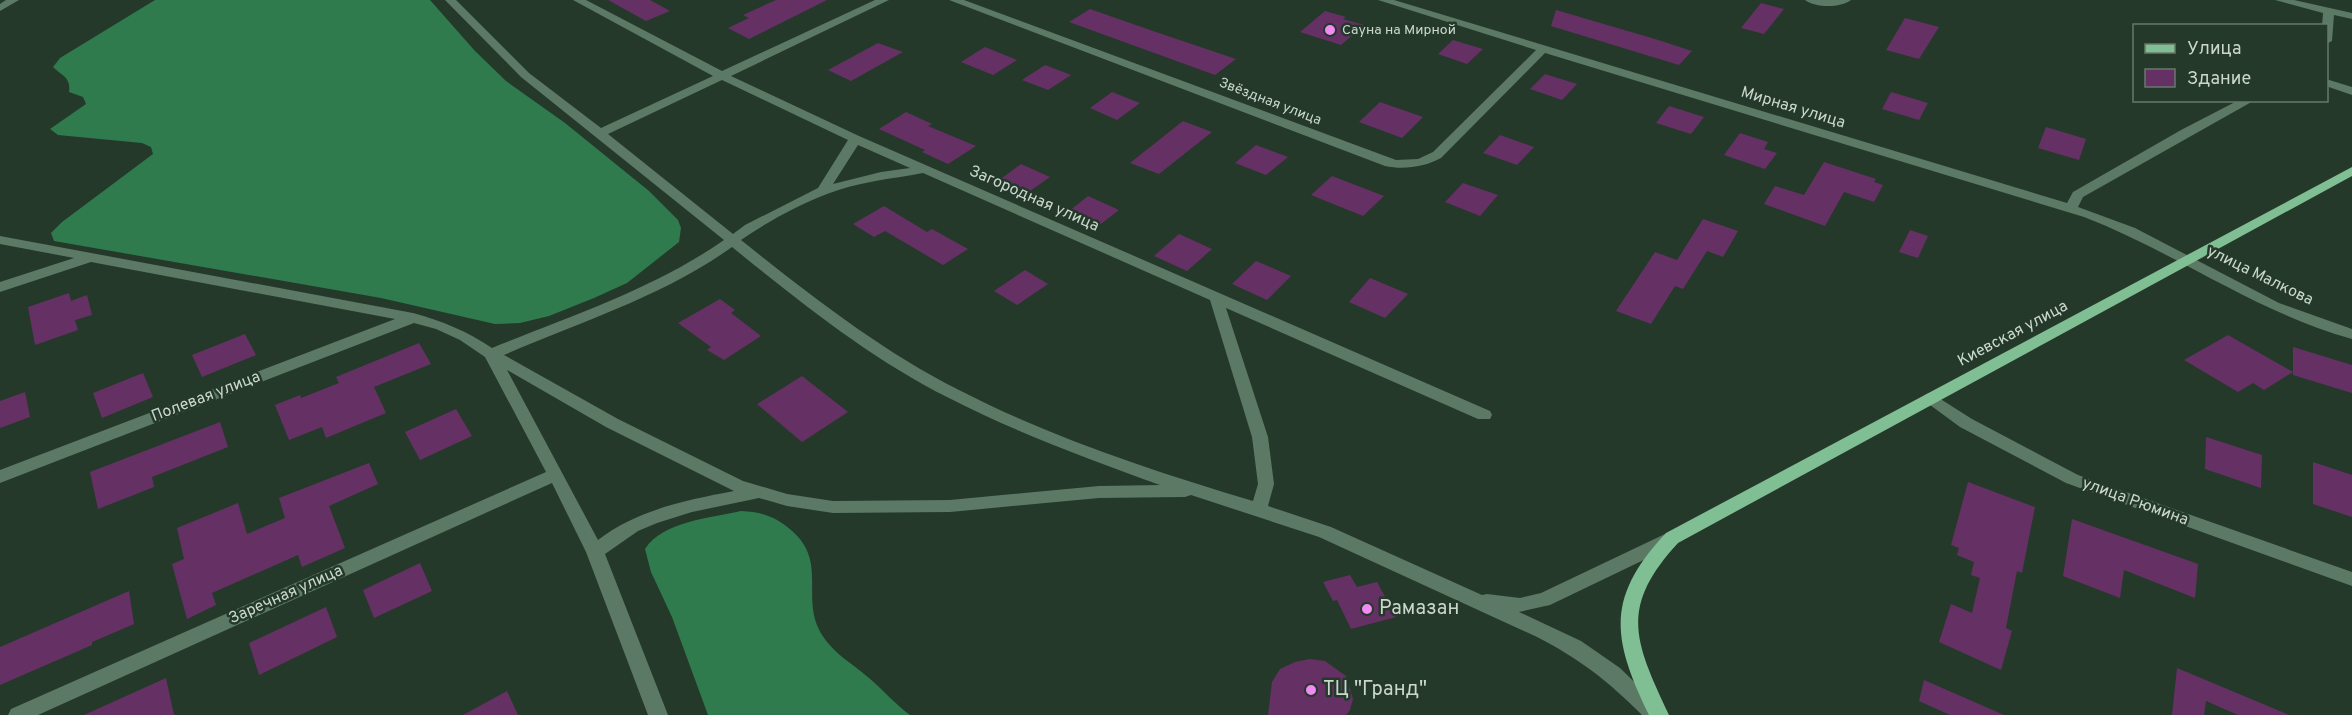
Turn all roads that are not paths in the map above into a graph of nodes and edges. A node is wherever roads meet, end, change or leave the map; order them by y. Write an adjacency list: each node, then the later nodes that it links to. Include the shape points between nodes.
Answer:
1 (14, 0): 10 (street)
2 (450, 0): 19 (street, via 525,75)
3 (578, 0): 15 (street, Загородная улица)
4 (884, 0): 15 (street)
5 (954, 0): 14 (street, Звёздная улица, via 1389,163 1427,161 1437,155)
6 (1383, 0): 14 (street, Мирная улица)
7 (1810, 0): 8 (street)
8 (1846, 0)
9 (2280, 0): 11 (street)
10 (0, 8)
11 (2329, 11): 12 (street); 13 (street)
12 (2352, 16)
13 (2328, 24)
14 (1542, 50): 24 (street, Мирная улица)
15 (722, 76): 19 (street); 20 (street, Загородная улица)
16 (2328, 83): 17 (street)
17 (2352, 92)
18 (2245, 102): 24 (street, via 2078,195)
19 (600, 133): 26 (street)
20 (855, 139): 21 (street, Загородная улица); 23 (street)
21 (921, 170): 23 (street); 30 (street, Загородная улица)
22 (2352, 171): 28 (main road, Киевская улица)
23 (823, 191): 26 (street)
24 (2071, 208): 28 (street, Мирная улица, via 2116,223)
25 (0, 240): 27 (street)
26 (730, 240): 33 (street, via 650,288); 38 (street, via 827,315 953,394 1049,438)
27 (89, 258): 29 (street); 31 (street)
28 (2188, 261): 32 (street, улица Малкова, via 2290,314); 34 (main road, Киевская улица)
29 (0, 287)
30 (1216, 298): 35 (street, Загородная улица); 40 (street, via 1260,437 1266,484)
31 (413, 318): 33 (street, via 465,337); 37 (street, Полевая улица)
32 (2352, 334)
33 (491, 354): 36 (street); 39 (street, via 612,423 738,486)
34 (1930, 398): 41 (main road, Киевская улица); 43 (street, улица Рюмина, via 1966,423 2072,479)
35 (1484, 415)
36 (554, 475): 42 (street); 46 (street, Заречная улица)
37 (0, 477)
38 (1200, 491): 39 (street, via 1099,492 950,506 833,507); 40 (street)
39 (759, 492): 42 (street, via 679,508 639,521 614,535)
40 (1259, 508): 44 (street, via 1333,536)
41 (1672, 538): 44 (street, via 1544,600 1520,605); 47 (main road, Киевская улица, via 1643,571 1633,593 1629,623 1630,650)
42 (596, 552): 45 (street)
43 (2352, 579)
44 (1467, 597): 47 (street, via 1574,647 1613,674)
45 (653, 713)
46 (18, 715)
47 (1657, 715)

